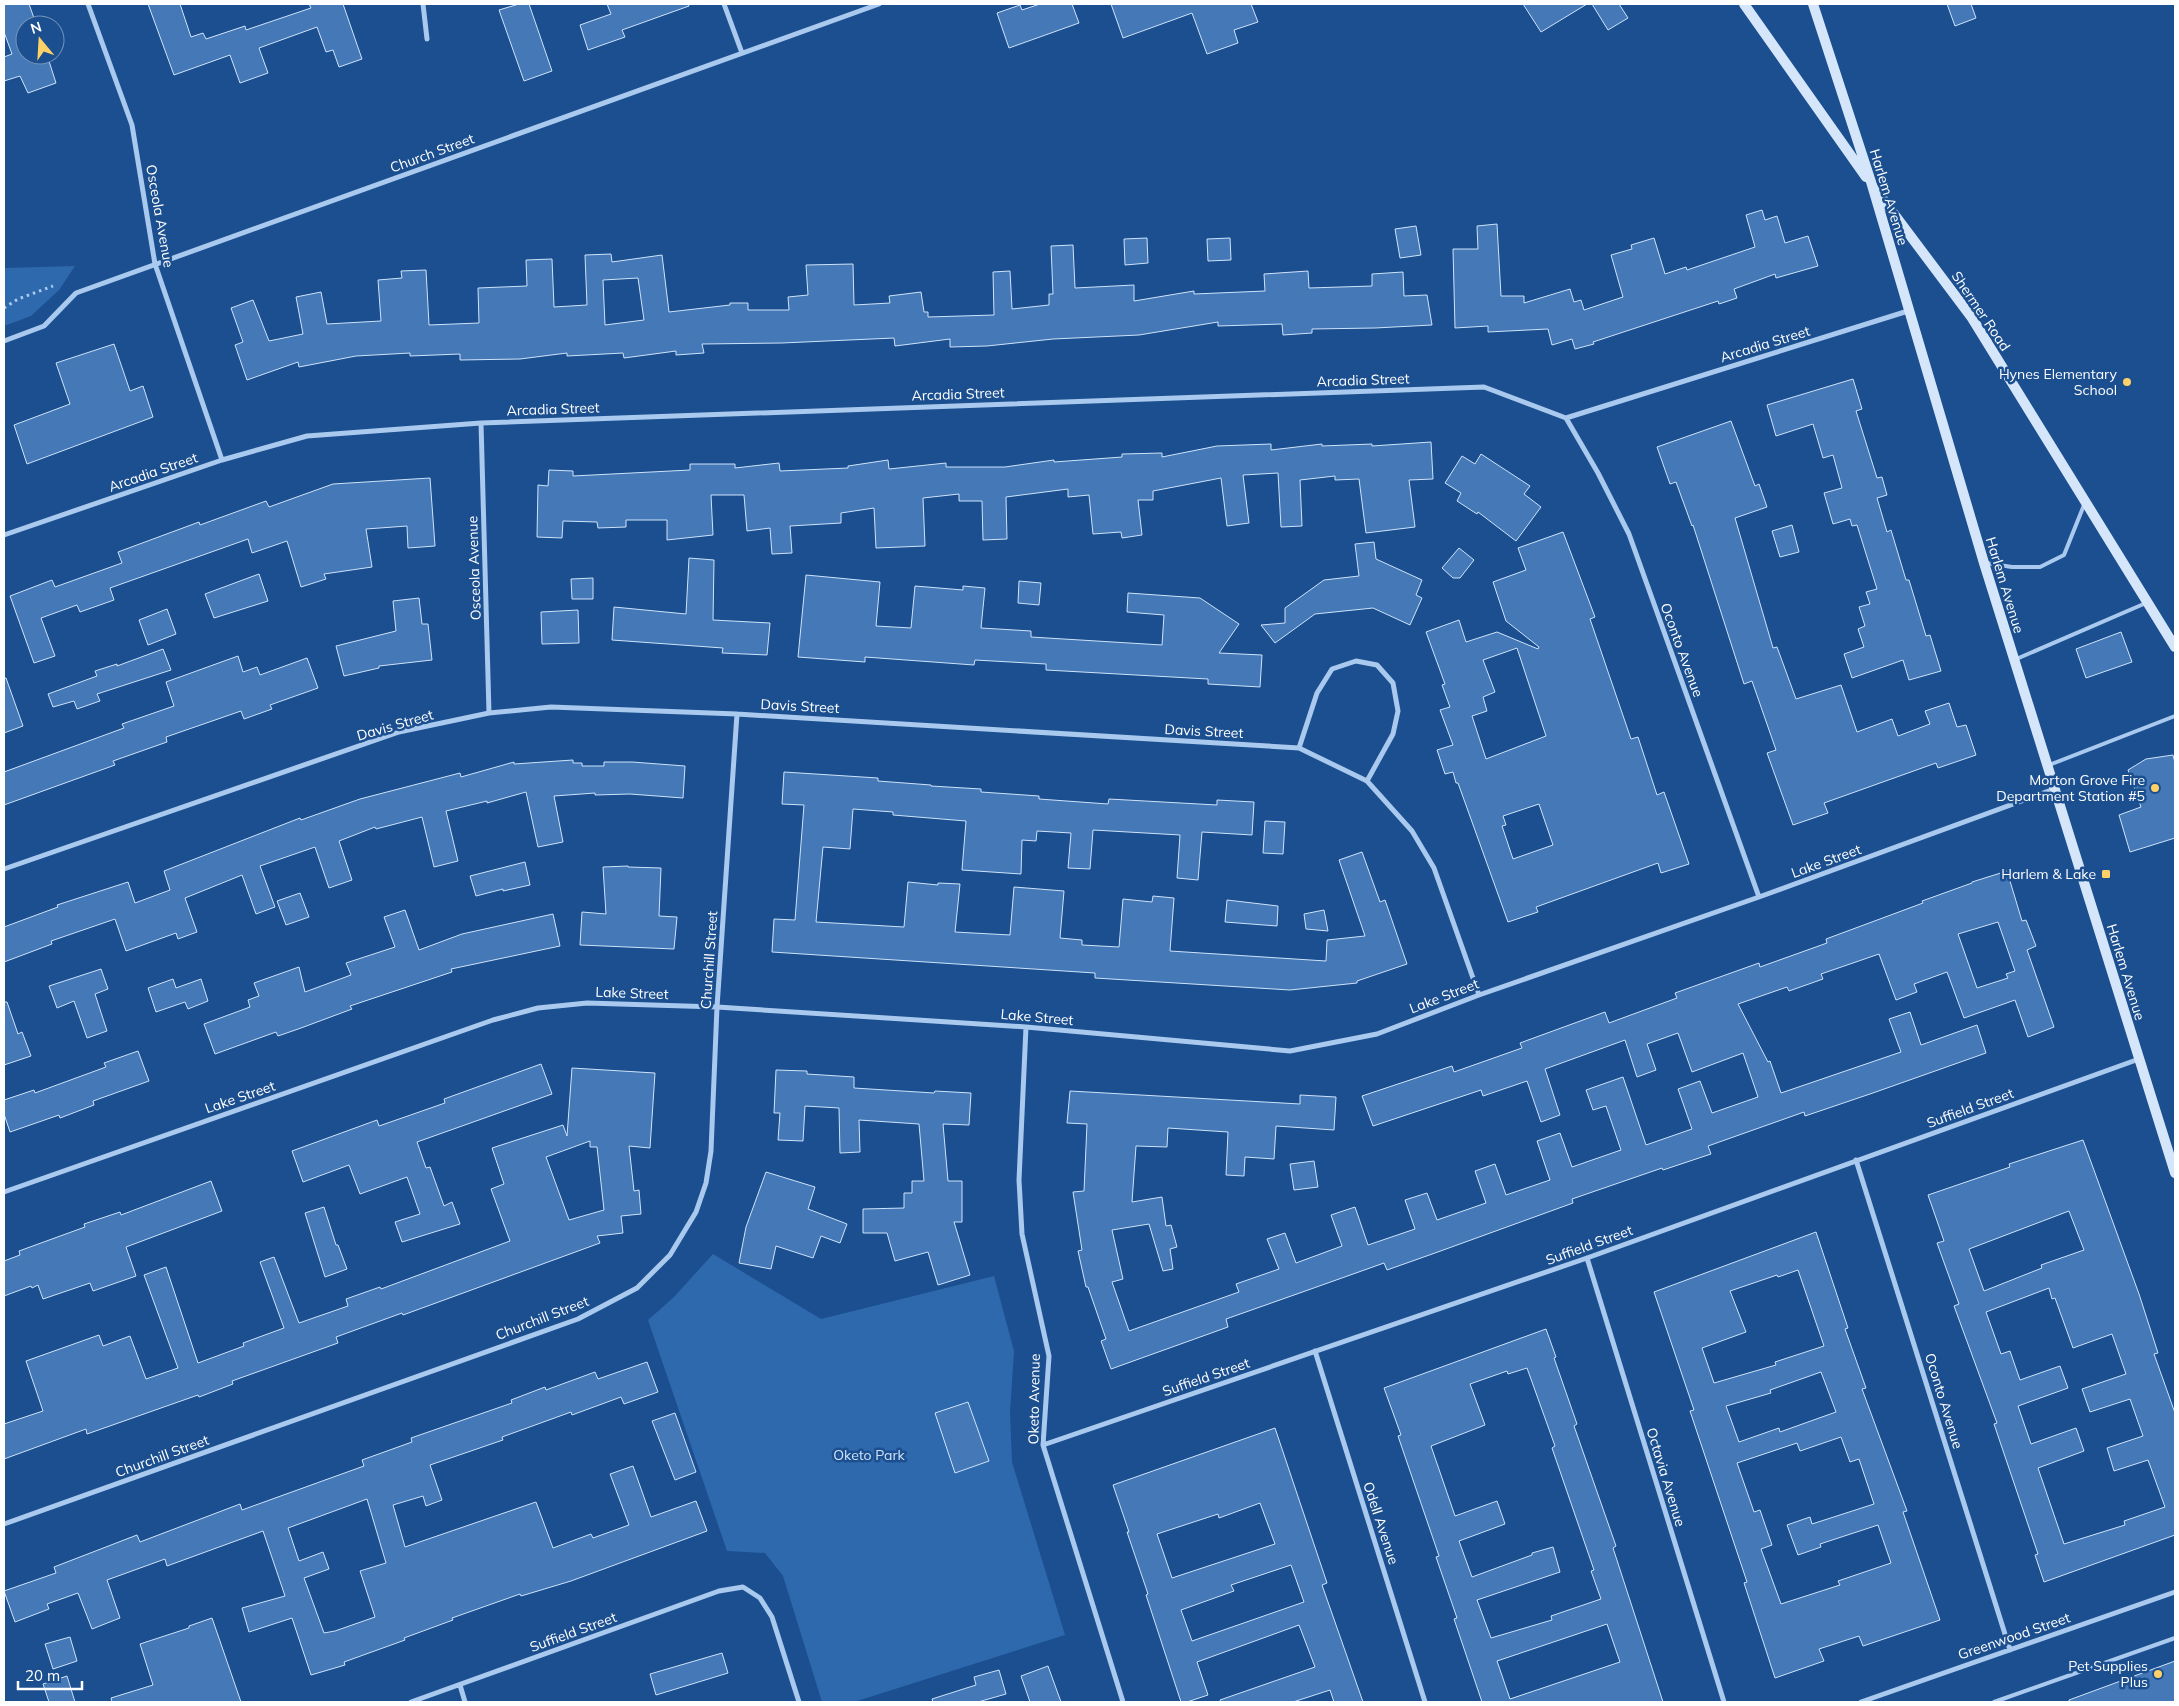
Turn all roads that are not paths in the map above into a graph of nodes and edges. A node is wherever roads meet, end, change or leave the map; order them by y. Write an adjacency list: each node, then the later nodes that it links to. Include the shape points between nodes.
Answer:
1 (88, 4): 10 (street, Osceola Avenue, via 132,125)
2 (423, 4): 7 (street)
3 (724, 4): 8 (street)
4 (879, 4): 8 (street, Church Street)
5 (1744, 4): 9 (main road, Shermer Road)
6 (1813, 4): 9 (main road, Harlem Avenue)
7 (427, 39)
8 (742, 53): 10 (street, Church Street)
9 (1872, 185): 11 (main road, Harlem Avenue); 16 (main road, Shermer Road, via 1972,318)
10 (155, 264): 12 (street, Church Street, via 76,293 44,326); 15 (street, Osceola Avenue)
11 (1908, 311): 13 (street, Arcadia Street); 18 (main road, Harlem Avenue)
12 (4, 341)
13 (1566, 418): 14 (street, Arcadia Street, via 1484,387); 30 (street, Oconto Avenue, via 1629,534)
14 (481, 423): 15 (street, Arcadia Street, via 307,436); 22 (street, Osceola Avenue)
15 (222, 460): 17 (street, Arcadia Street)
16 (2086, 502): 18 (lane, via 2064,555 2040,567); 19 (main road, Shermer Road)
17 (4, 535)
18 (1984, 563): 21 (main road, Harlem Avenue)
19 (2148, 602): 20 (main road, Shermer Road); 21 (lane)
20 (2175, 647)
21 (2014, 660): 26 (main road, Harlem Avenue)
22 (489, 713): 23 (street, Davis Street, via 551,707); 29 (street, Davis Street, via 399,732)
23 (737, 714): 25 (street, Davis Street); 32 (street, Churchill Street)
24 (2175, 716): 26 (lane)
25 (1299, 748): 27 (street, Davis Street); 27 (street, via 1317,693 1332,669 1356,662 1377,665 1393,684 1398,711 1393,734)
26 (2047, 765): 28 (main road, Harlem Avenue)
27 (1367, 781): 31 (street, Davis Street, via 1412,831 1434,868)
28 (2054, 789): 30 (street, Lake Street); 34 (main road, Harlem Avenue)
29 (4, 869)
30 (1758, 897): 31 (street, Lake Street)
31 (1479, 995): 33 (street, Lake Street, via 1377,1034 1290,1051)
32 (717, 1007): 33 (street, Lake Street); 37 (street, Lake Street, via 587,1003 538,1008 493,1020); 41 (street, Churchill Street, via 711,1152 706,1183 696,1212 670,1255 636,1288 578,1319)
33 (1026, 1027): 40 (street, Oketo Avenue, via 1019,1180 1022,1234 1049,1356)
34 (2139, 1059): 35 (street, Suffield Street); 36 (main road, Harlem Avenue)
35 (1856, 1160): 38 (street, Suffield Street); 44 (street, Oconto Avenue)
36 (2175, 1173)
37 (4, 1192)
38 (1587, 1258): 39 (street, Suffield Street); 51 (street, Octavia Avenue)
39 (1315, 1351): 40 (street, Suffield Street); 50 (street, Odell Avenue)
40 (1043, 1445): 49 (street, Oketo Avenue)
41 (4, 1524)
42 (2175, 1592): 44 (street, Greenwood Street)
43 (2175, 1638): 53 (lane)
44 (2010, 1650): 52 (street, Greenwood Street)
45 (460, 1685): 46 (street, Suffield Street); 47 (street); 48 (street, Suffield Street, via 719,1591 743,1587 760,1598 772,1617)
46 (412, 1702)
47 (465, 1702)
48 (799, 1702)
49 (1123, 1702)
50 (1425, 1702)
51 (1724, 1702)
52 (1861, 1702)
53 (1994, 1702)

